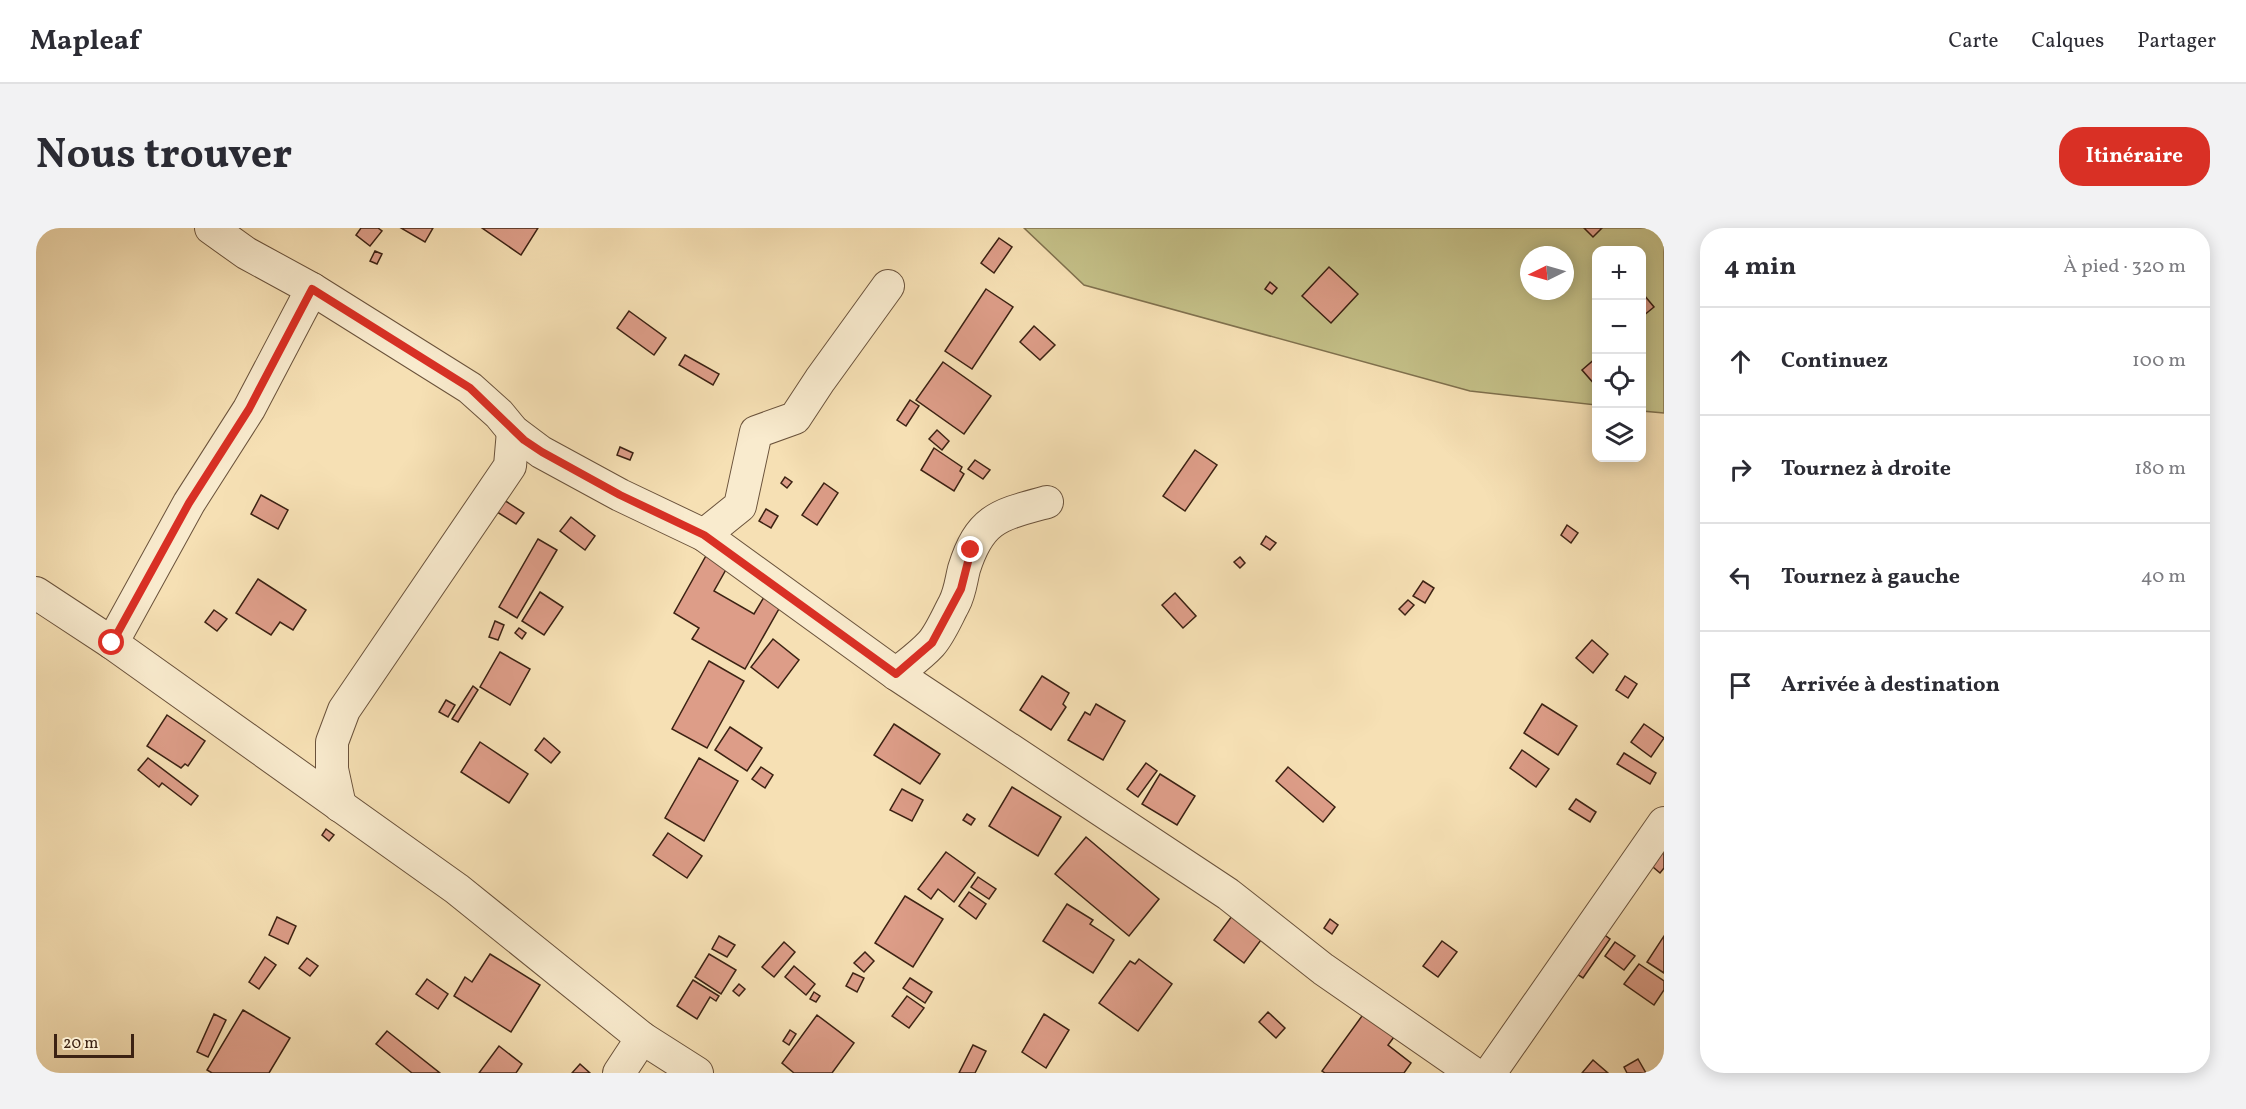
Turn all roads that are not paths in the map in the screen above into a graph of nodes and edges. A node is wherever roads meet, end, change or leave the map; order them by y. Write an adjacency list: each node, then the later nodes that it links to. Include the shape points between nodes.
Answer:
1 (211, 228): 3 (street, via 246,253)
2 (888, 286): 6 (street, via 795,418 756,432 740,506)
3 (312, 289): 4 (street, via 470,388); 8 (street, via 249,409 189,503)
4 (513, 431): 6 (street, via 571,470); 10 (street, via 510,466 344,710 332,742 332,769)
5 (1047, 502): 9 (street, via 1009,512 981,532 971,550 961,589 932,643)
6 (704, 535): 9 (street)
7 (42, 604): 8 (street)
8 (112, 643): 10 (street)
9 (896, 674): 15 (street, via 1228,894 1323,969)
10 (340, 806): 12 (street, via 457,889)
11 (1664, 823): 16 (street)
12 (642, 1038): 13 (street); 14 (street)
13 (619, 1073)
14 (697, 1073)
15 (1473, 1073)
16 (1490, 1073)

